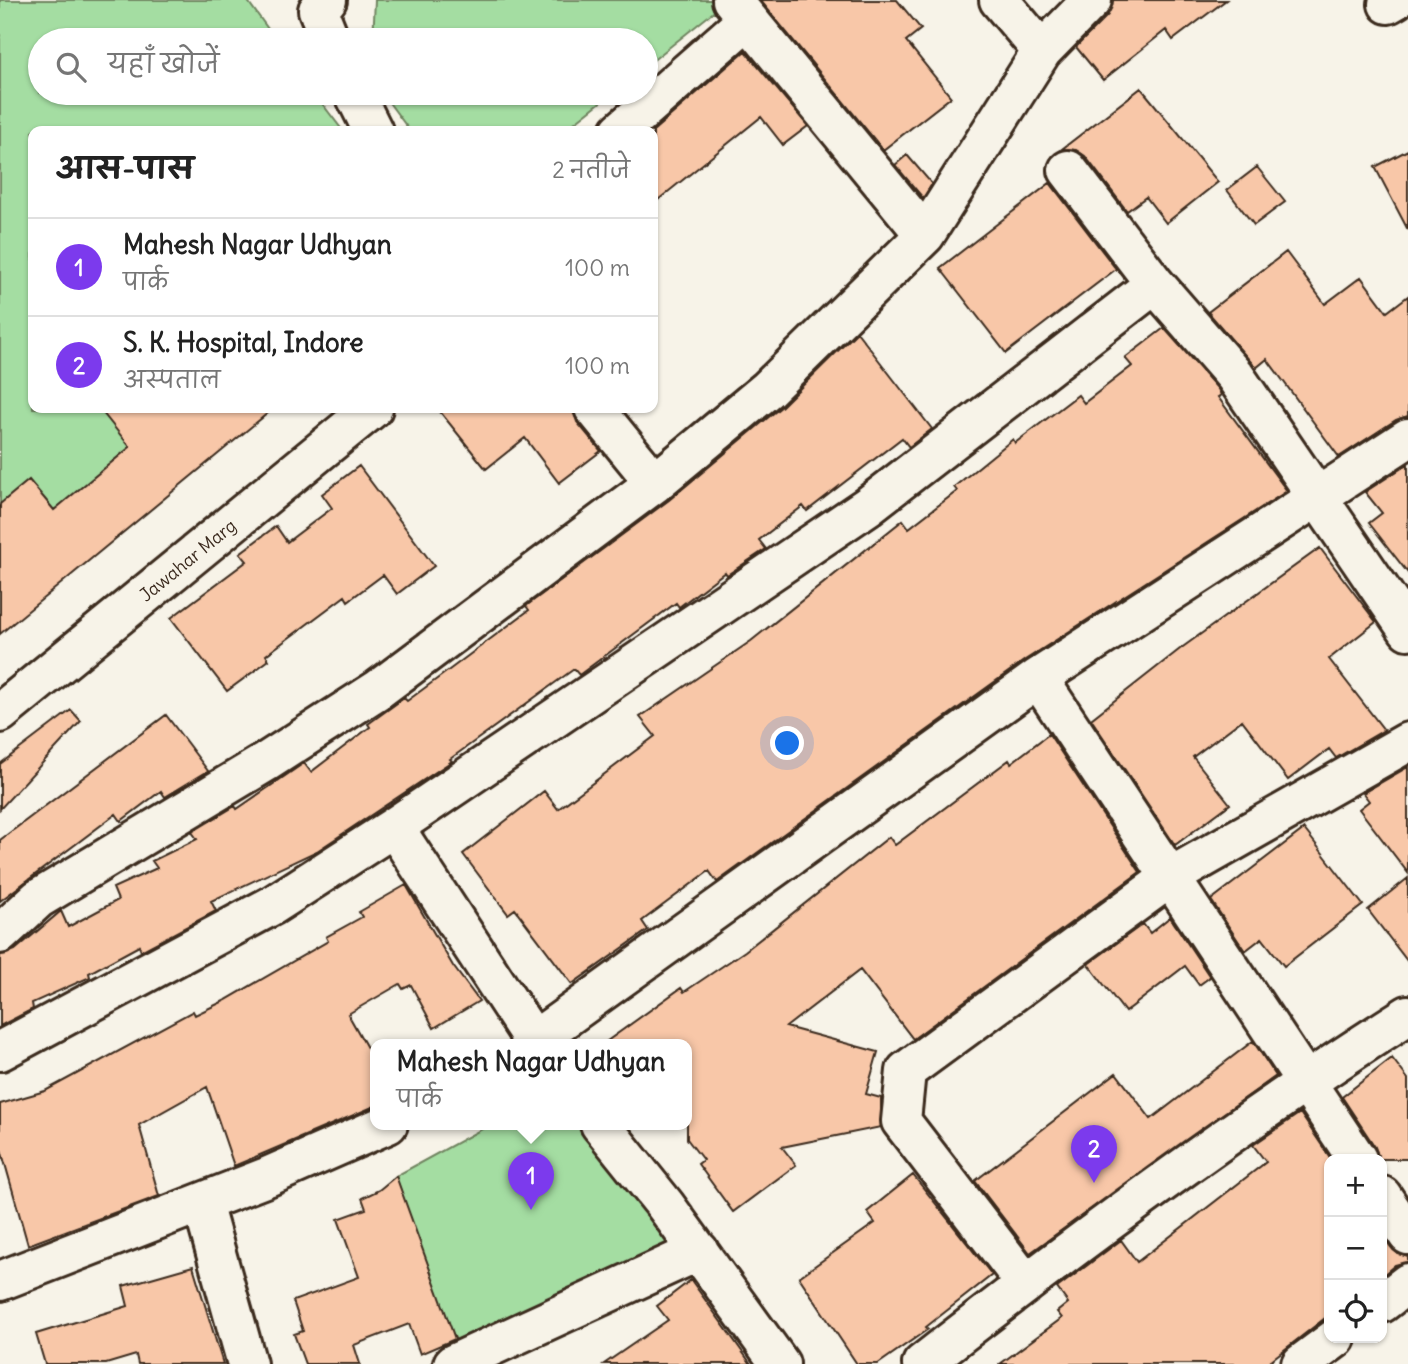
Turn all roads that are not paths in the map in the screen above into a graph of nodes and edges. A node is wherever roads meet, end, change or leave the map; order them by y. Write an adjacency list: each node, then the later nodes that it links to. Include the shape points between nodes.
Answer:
1 (327, 0): 5 (street, via 318,10)
2 (999, 0): 6 (street)
3 (1092, 0): 6 (street)
4 (739, 10): 7 (street); 13 (street)
5 (325, 28)
6 (1042, 51): 13 (street)
7 (658, 92)
8 (360, 105): 10 (street)
9 (646, 105): 11 (street)
10 (370, 126)
11 (625, 126)
12 (1068, 170): 14 (street)
13 (925, 235): 18 (street, via 768,389)
14 (1155, 284): 19 (street, via 1235,376); 24 (street, via 869,506)
15 (367, 413): 22 (street, Jawahar Marg)
16 (598, 413): 18 (street)
17 (1408, 438): 19 (street)
18 (655, 482): 26 (street, via 379,689 38,899)
19 (1317, 498): 20 (street); 21 (street)
20 (1408, 630)
21 (1038, 678): 25 (street); 29 (street)
22 (0, 713)
23 (1408, 742): 25 (street)
24 (394, 827): 28 (street); 30 (street, via 272,905)
25 (1172, 876): 31 (street); 40 (street, via 906,1071 901,1121)
26 (0, 934)
27 (1408, 1014): 31 (street)
28 (530, 1039)
29 (539, 1039)
30 (0, 1051)
31 (1304, 1081): 34 (street); 40 (street)
32 (374, 1130): 35 (street)
33 (605, 1130): 38 (street)
34 (1354, 1154)
35 (202, 1203): 39 (street); 44 (street)
36 (1387, 1204): 37 (street)
37 (1408, 1235)
38 (699, 1251): 45 (street); 46 (street)
39 (0, 1281)
40 (1026, 1283): 47 (street)
41 (1408, 1283): 42 (street)
42 (1387, 1299)
43 (1329, 1343): 48 (street)
44 (247, 1364)
45 (453, 1364)
46 (780, 1364)
47 (922, 1364)
48 (1301, 1364)

